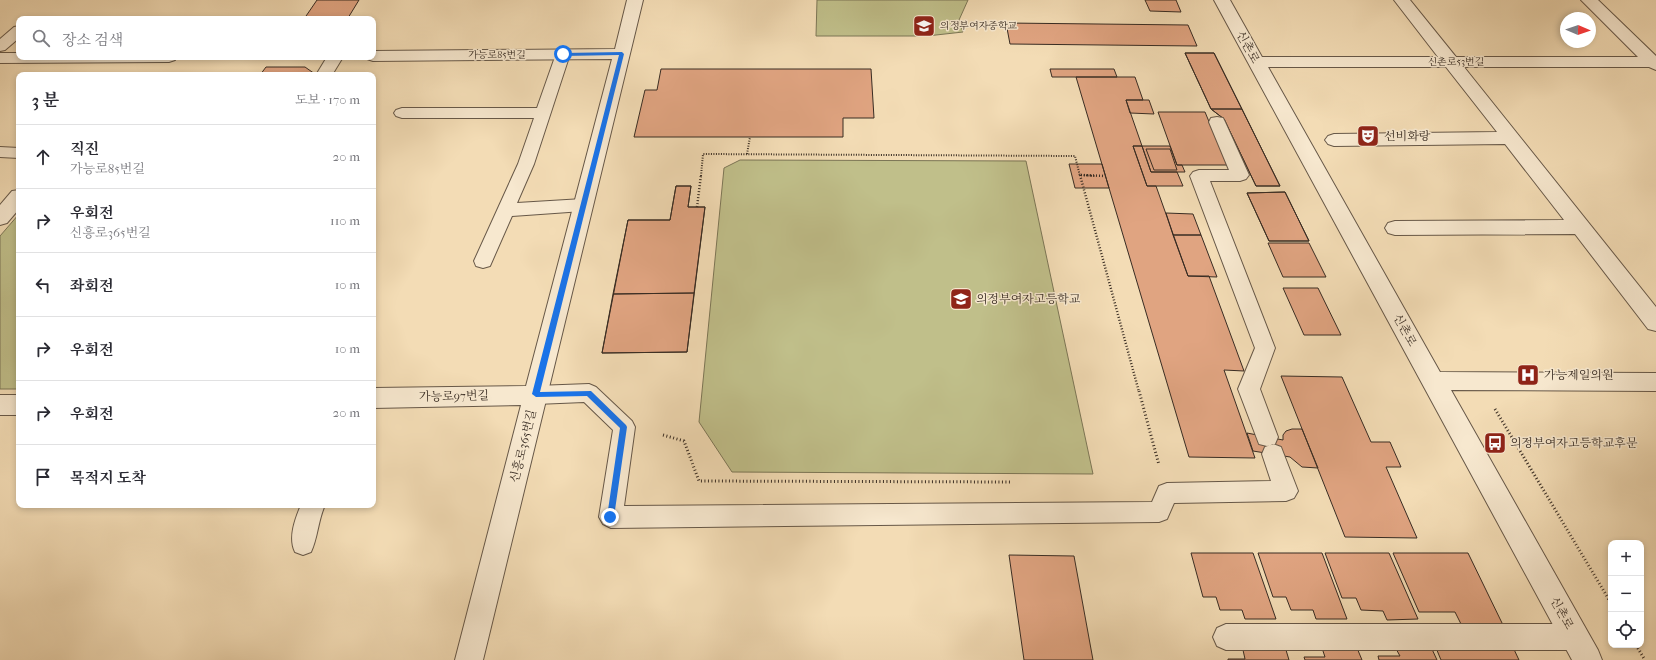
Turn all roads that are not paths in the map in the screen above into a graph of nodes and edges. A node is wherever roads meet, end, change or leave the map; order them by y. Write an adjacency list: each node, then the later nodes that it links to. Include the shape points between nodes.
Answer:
1 (635, 0): 8 (street, 신흥로365번길)
2 (1222, 0): 14 (street, 신촌로)
3 (1402, 0): 15 (street)
4 (1589, 0): 16 (street)
5 (16, 33): 6 (lane)
6 (0, 47)
7 (563, 54): 8 (street, 가능로85번길); 9 (street, 가능로85번길); 20 (lane)
8 (622, 54): 27 (street, 신흥로365번길)
9 (376, 56)
10 (0, 58): 11 (street)
11 (16, 58)
12 (137, 60): 17 (street)
13 (333, 60): 18 (street)
14 (1257, 62): 15 (street, 신촌로53번길); 34 (street, 신촌로)
15 (1451, 62): 16 (street, 신촌로53번길); 22 (street)
16 (1655, 63)
17 (127, 72)
18 (326, 72)
19 (402, 113): 20 (lane)
20 (544, 113): 28 (lane, via 526,164)
21 (1217, 122): 36 (lane, via 1240,176 1199,176 1266,348 1249,389 1286,491 1166,493 1159,512 610,517 624,427 589,393)
22 (1511, 138): 23 (street); 30 (street)
23 (1334, 140)
24 (0, 152): 25 (lane)
25 (16, 153)
26 (16, 199): 29 (street)
27 (584, 205): 28 (lane); 36 (street, 신흥로365번길)
28 (505, 210): 32 (lane)
29 (0, 218)
30 (1581, 227): 31 (street); 33 (street)
31 (1395, 228)
32 (483, 261)
33 (1656, 323)
34 (1434, 382): 35 (street); 43 (street, 신촌로)
35 (1656, 382)
36 (536, 394): 37 (street, 가능로97번길); 44 (street, 신흥로365번길)
37 (376, 398)
38 (0, 405): 39 (street)
39 (16, 405)
40 (312, 508): 41 (lane)
41 (303, 544)
42 (1226, 637): 43 (lane)
43 (1575, 637): 45 (street, 신촌로)
44 (469, 660)
45 (1588, 660)

